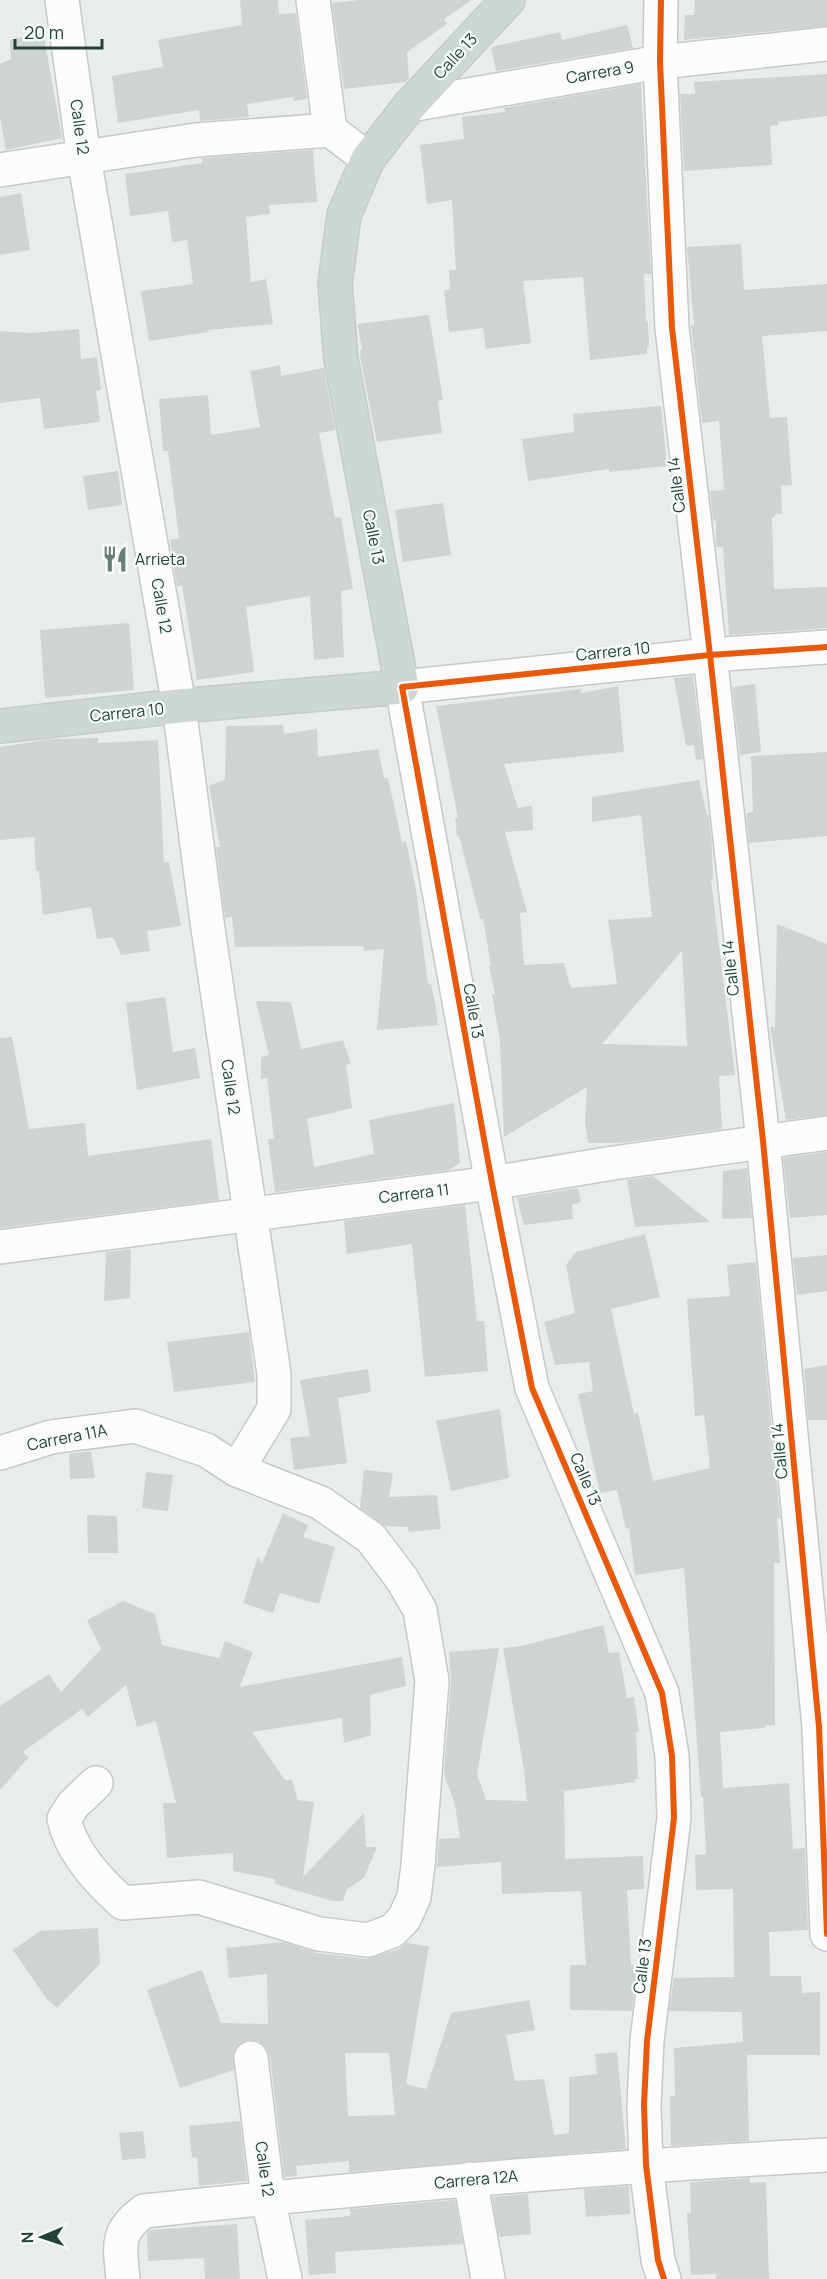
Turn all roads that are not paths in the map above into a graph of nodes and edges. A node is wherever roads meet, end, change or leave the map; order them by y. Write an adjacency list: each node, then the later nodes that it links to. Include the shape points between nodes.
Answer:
1 (62, 0): 9 (street, Calle 12)
2 (313, 0): 8 (street)
3 (508, 0): 7 (main road, Calle 13)
4 (661, 0): 6 (street, Calle 14)
5 (827, 44): 6 (street, Carrera 9)
6 (660, 62): 7 (street, Carrera 9); 13 (street, Calle 14, via 672,328)
7 (410, 105): 10 (main road, Calle 13)
8 (330, 130): 9 (street, via 196,140); 10 (street)
9 (84, 158): 11 (street); 15 (street, Calle 12)
10 (368, 159): 14 (main road, Calle 13, via 344,215 335,284 341,359)
11 (0, 170)
12 (827, 647): 13 (street, Carrera 10)
13 (710, 655): 14 (street, Carrera 10); 18 (street, Calle 14)
14 (402, 687): 15 (main road, Carrera 10); 19 (street, Calle 13)
15 (179, 706): 16 (main road, Carrera 10); 20 (street, Calle 12)
16 (0, 726)
17 (827, 1133): 18 (street, Carrera 11)
18 (763, 1141): 19 (street, Carrera 11); 24 (street, Calle 14)
19 (492, 1183): 20 (street, Carrera 11); 29 (street, Calle 13, via 532,1388 662,1693 672,1756 674,1818 646,2041)
20 (250, 1215): 21 (street, Carrera 11); 23 (street, Calle 12, via 274,1374 274,1409)
21 (0, 1247)
22 (0, 1452): 23 (street, Carrera 11A, via 51,1437 135,1426 206,1450)
23 (237, 1470): 25 (street, via 321,1503 371,1538 420,1610 432,1681 414,1897 404,1919 392,1931 368,1940 319,1934 198,1897 123,1903 69,1840 64,1819)
24 (823, 1726): 26 (street, Calle 14)
25 (96, 1783)
26 (827, 1934)
27 (251, 2058): 31 (street, Calle 12)
28 (827, 2155): 29 (street, Carrera 12A)
29 (646, 2164): 30 (street, Carrera 12A); 35 (street, Calle 13)
30 (470, 2179): 31 (street, Carrera 12A); 34 (street)
31 (268, 2198): 32 (street, Carrera 12A, via 144,2211 129,2222 122,2236); 33 (street, Calle 12)
32 (123, 2279)
33 (285, 2279)
34 (488, 2279)
35 (664, 2279)

